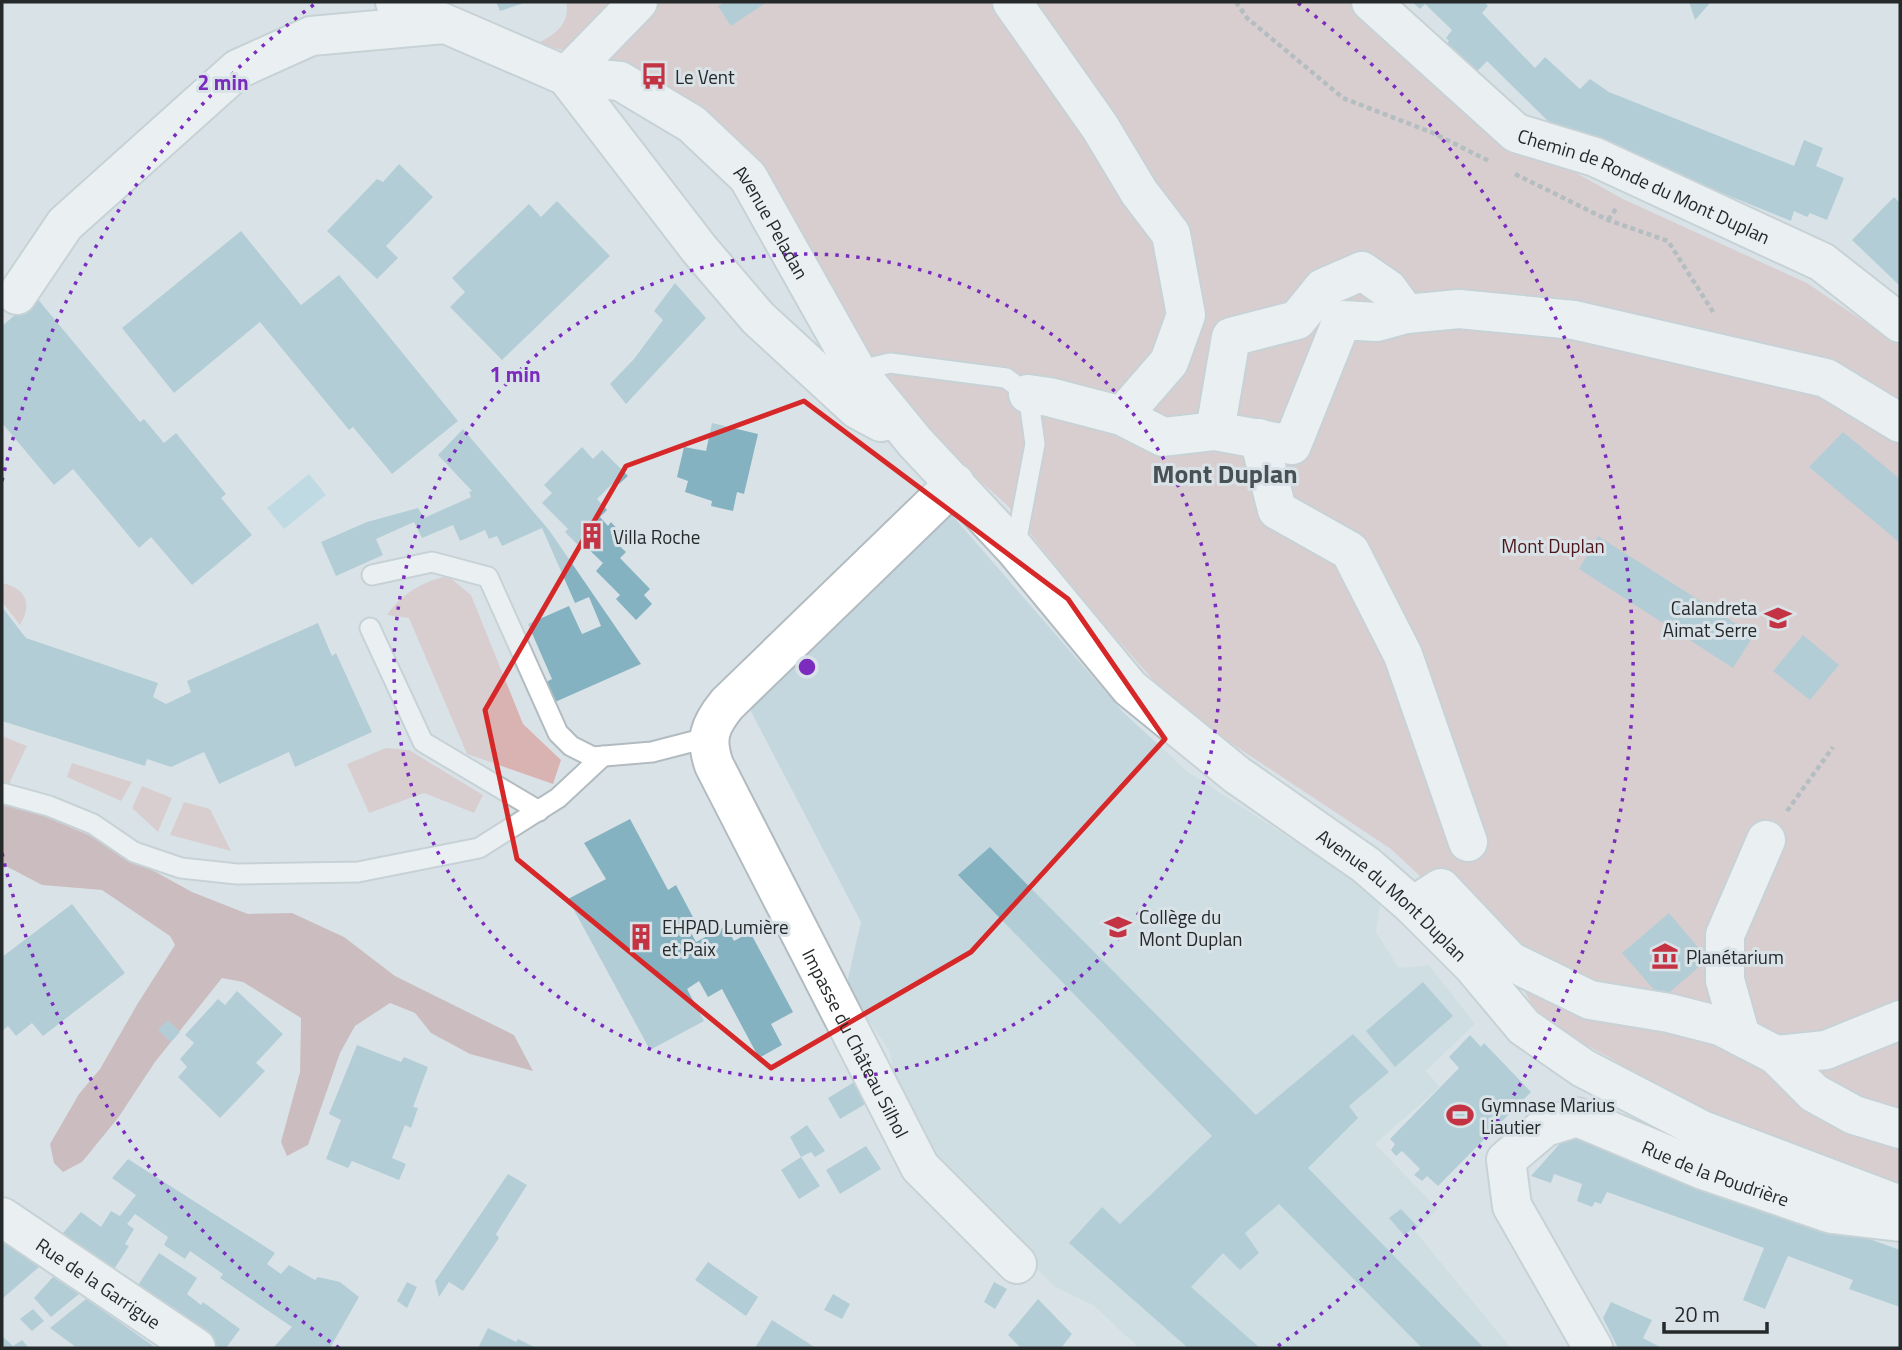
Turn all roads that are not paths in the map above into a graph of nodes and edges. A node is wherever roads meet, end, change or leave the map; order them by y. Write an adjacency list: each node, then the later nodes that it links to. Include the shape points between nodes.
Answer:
1 (395, 2): 5 (street, Avenue Peladan)
2 (638, 2): 6 (street)
3 (1012, 2): 11 (street, via 1171,234 1186,315)
4 (1371, 2): 9 (street, Chemin de Ronde du Mont Duplan, via 1516,133 1595,157 1822,262)
5 (444, 24): 6 (street, Avenue Peladan); 7 (street, via 312,36 238,69 65,224)
6 (566, 76): 12 (street, Avenue Peladan, via 620,81 692,124 748,177); 18 (street, Avenue Peladan, via 700,250 758,317 857,409)
7 (17, 295)
8 (1406, 314): 10 (street, via 1388,289 1362,271 1323,288 1297,320); 15 (street, via 1459,309 1574,320 1826,378); 17 (street, via 1377,322 1342,320 1292,445)
9 (1900, 323)
10 (1231, 337): 11 (street); 16 (street)
11 (1176, 344): 14 (street, via 1169,362)
12 (856, 371): 13 (lane, via 890,363 1006,378); 18 (street, Avenue Peladan)
13 (1028, 394): 14 (street); 20 (lane, via 1035,444)
14 (1122, 416): 16 (street, via 1163,437)
15 (1900, 423)
16 (1215, 430): 17 (street)
17 (1259, 439): 28 (street, via 1277,510 1350,551 1403,654)
18 (915, 442): 19 (street, Avenue Peladan)
19 (955, 483): 20 (street, Avenue du Mont Duplan); 23 (street, via 747,684 716,718)
20 (1014, 549): 29 (street, Avenue du Mont Duplan, via 1130,688 1237,775 1366,865)
21 (372, 575): 24 (lane, via 432,562 488,577 558,733 571,746 593,757)
22 (370, 628): 26 (lane, via 423,743)
23 (710, 737): 24 (lane, via 652,752); 37 (street, Impasse du Château Silhol, via 714,765 920,1167)
24 (603, 756): 26 (lane)
25 (2, 793): 26 (lane, via 93,824 134,852 181,869 237,874 358,872 479,848)
26 (539, 811)
27 (1766, 840): 31 (street, via 1725,934 1725,980)
28 (1468, 842)
29 (1413, 906): 31 (street, via 1441,888 1510,961 1590,1000 1669,1013 1720,1026); 34 (street, Avenue du Mont Duplan, via 1473,966 1524,1027 1583,1068 1702,1130)
30 (1900, 1020): 32 (street, via 1826,1050)
31 (1741, 1037): 32 (street)
32 (1776, 1055): 33 (street, via 1814,1093 1854,1115)
33 (1900, 1129)
34 (1900, 1205)
35 (2, 1217): 38 (street, Rue de la Garrigue)
36 (1900, 1222): 39 (street, Rue de la Poudrière, via 1832,1214 1703,1170 1577,1117 1545,1127 1506,1160 1512,1206)
37 (1017, 1264)
38 (196, 1348)
39 (1593, 1348)

